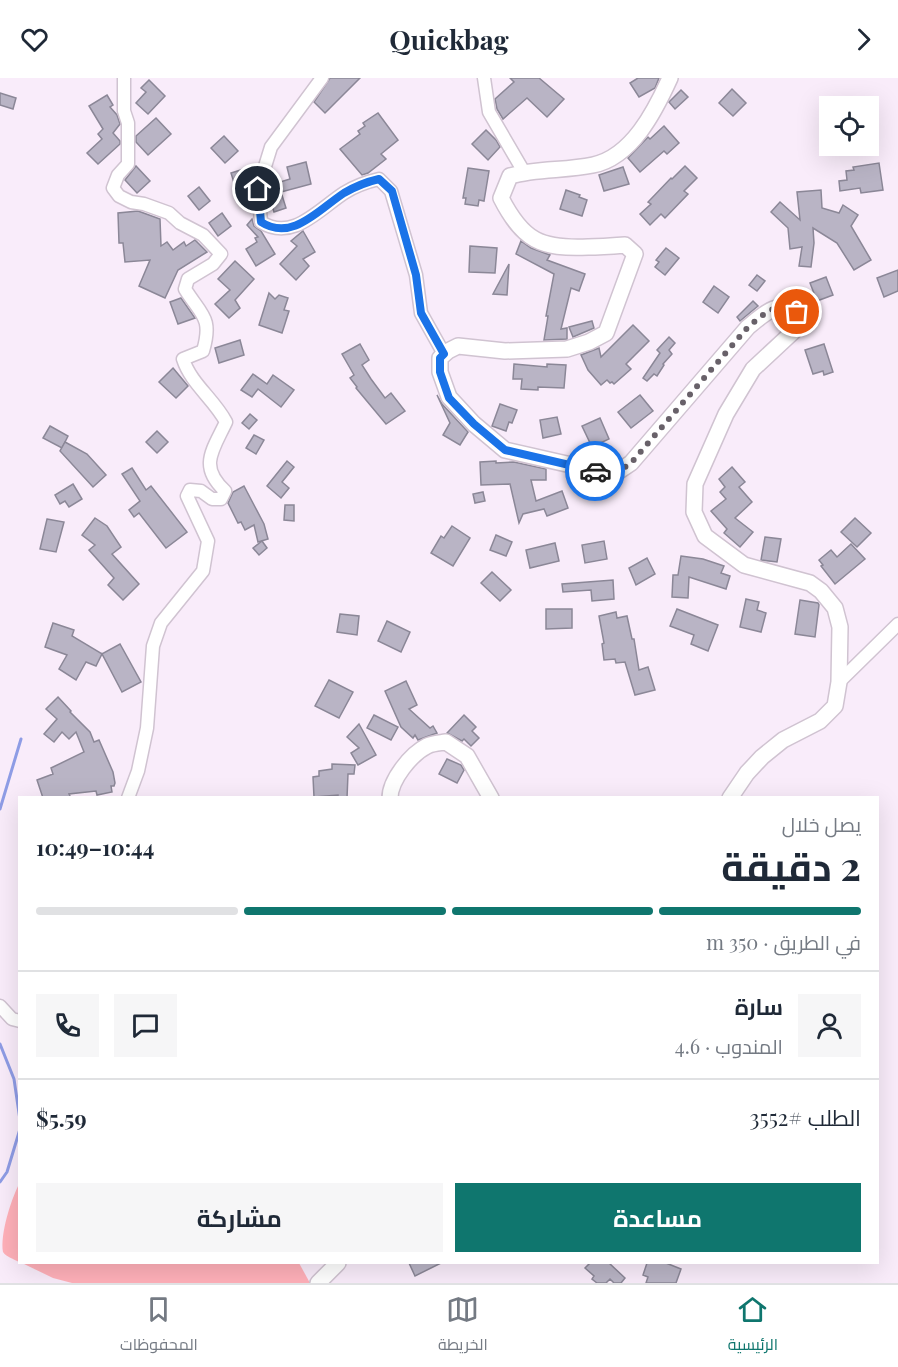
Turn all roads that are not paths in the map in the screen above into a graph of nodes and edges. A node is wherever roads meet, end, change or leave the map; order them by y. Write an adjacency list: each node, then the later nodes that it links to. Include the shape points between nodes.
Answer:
1 (124, 78): 9 (street, via 128,164 113,188 131,202 169,213 180,224 202,235 221,254 213,264 188,279 185,289 206,318 207,336 203,351 183,359 186,371 226,422 210,453 209,469 225,491 221,499 212,499 201,490 190,490 187,496 208,541 203,571 161,624 153,646 147,728)
2 (322, 78): 6 (street, via 271,147 258,189 261,222 272,228 302,223 353,188 379,179 392,191 416,275 421,313)
3 (484, 78): 5 (street, via 489,112)
4 (670, 78): 5 (street, via 642,130 611,158 594,165)
5 (524, 172): 6 (street, via 510,176 501,198 526,233 544,244 561,248 625,245 635,254 606,333 567,349 505,351 458,346)
6 (444, 354): 8 (street, via 440,358 440,372 449,398 505,450 616,473 631,463 748,327 780,306 797,312 795,330 753,369 726,414 695,484 694,512 705,536 744,565 810,583 822,591 836,608 840,627)
7 (898, 624): 8 (street)
8 (839, 681): 12 (street, via 835,706 820,722 783,740 762,757)
9 (129, 796)
10 (390, 796): 11 (street, via 390,788 409,759 428,746 446,742 467,756)
11 (490, 796)
12 (731, 796)
13 (0, 1006): 14 (street)
14 (18, 1020)
15 (337, 1264): 16 (street)
16 (318, 1283)

